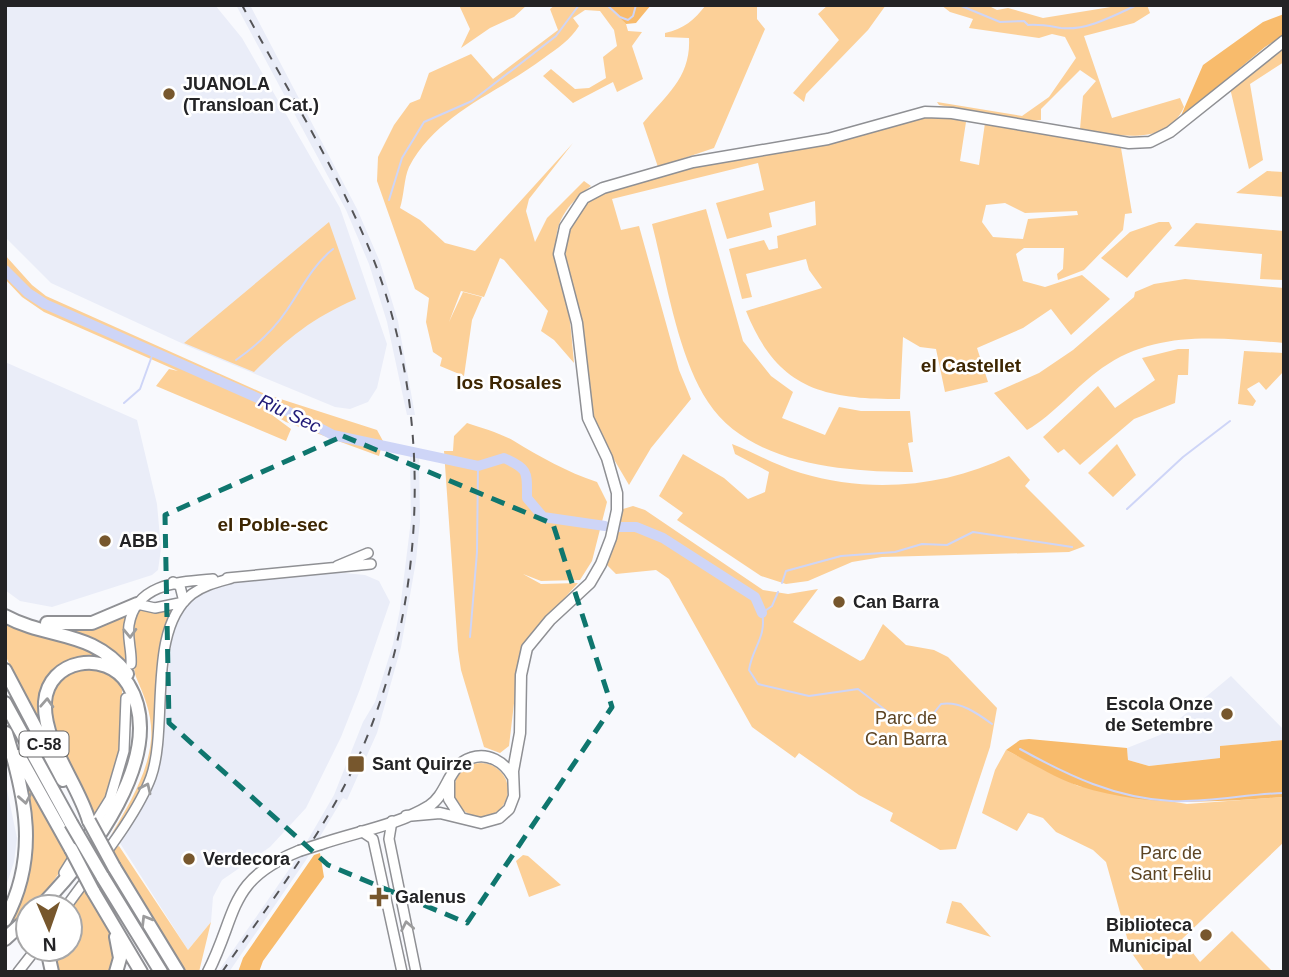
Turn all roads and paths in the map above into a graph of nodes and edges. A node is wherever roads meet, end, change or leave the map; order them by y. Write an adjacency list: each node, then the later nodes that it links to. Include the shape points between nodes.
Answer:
1 (1284, 41): 2 (main road, via 1150,142 1113,141 925,112 828,139 693,162 599,189 578,204 560,239)
2 (574, 314): 8 (main road, via 585,417 612,503 596,564); 8 (main road, via 588,418 611,467 617,510 601,564)
3 (368, 552): 5 (street, via 338,566)
4 (371, 564): 5 (street)
5 (314, 570): 6 (street)
6 (232, 578): 7 (street); 9 (street, via 207,585)
7 (173, 582): 9 (street, via 180,586); 10 (street)
8 (571, 600): 18 (main road, via 527,648)
9 (184, 602): 10 (street, via 155,608); 30 (street, one-way to 9, via 140,801 150,779 157,751 166,643)
10 (137, 604): 11 (highway, via 82,625 47,623); 13 (street, one-way to 13, via 129,629)
11 (5, 609)
12 (5, 616): 29 (highway, via 76,637 109,654 135,686 145,718 140,766 117,819 77,876)
13 (131, 664)
14 (5, 670): 22 (highway, C-58)
15 (126, 698): 27 (street, via 124,751 110,799)
16 (5, 703): 35 (highway, C-58, bridge)
17 (6, 732): 31 (highway, one-way to 31, via 22,784 28,831 24,871); 32 (highway, bridge)
18 (515, 752): 19 (main road); 20 (main road)
19 (494, 759): 20 (main road); 21 (main road, via 470,758 456,767)
20 (512, 776): 24 (main road, via 513,800 499,818 478,823)
21 (449, 779): 23 (main road, via 431,804); 24 (main road, via 449,799)
22 (87, 816): 28 (highway, one-way to 28, via 57,749 45,702 58,674 90,662 106,665 126,681 139,713 140,744 105,825); 36 (highway, C-58, one-way to 22, bridge)
23 (406, 816): 24 (main road); 25 (main road)
24 (460, 816)
25 (392, 821): 26 (main road); 39 (street, one-way to 25, via 389,839)
26 (361, 831): 37 (main road, bridge, via 273,863 242,891); 38 (street, via 373,839)
27 (52, 893)
28 (55, 893)
29 (58, 893)
30 (76, 893)
31 (5, 920)
32 (110, 920): 33 (highway, via 120,953); 34 (highway)
33 (116, 972)
34 (141, 972)
35 (161, 972)
36 (178, 972)
37 (208, 972)
38 (402, 972)
39 (416, 972)

